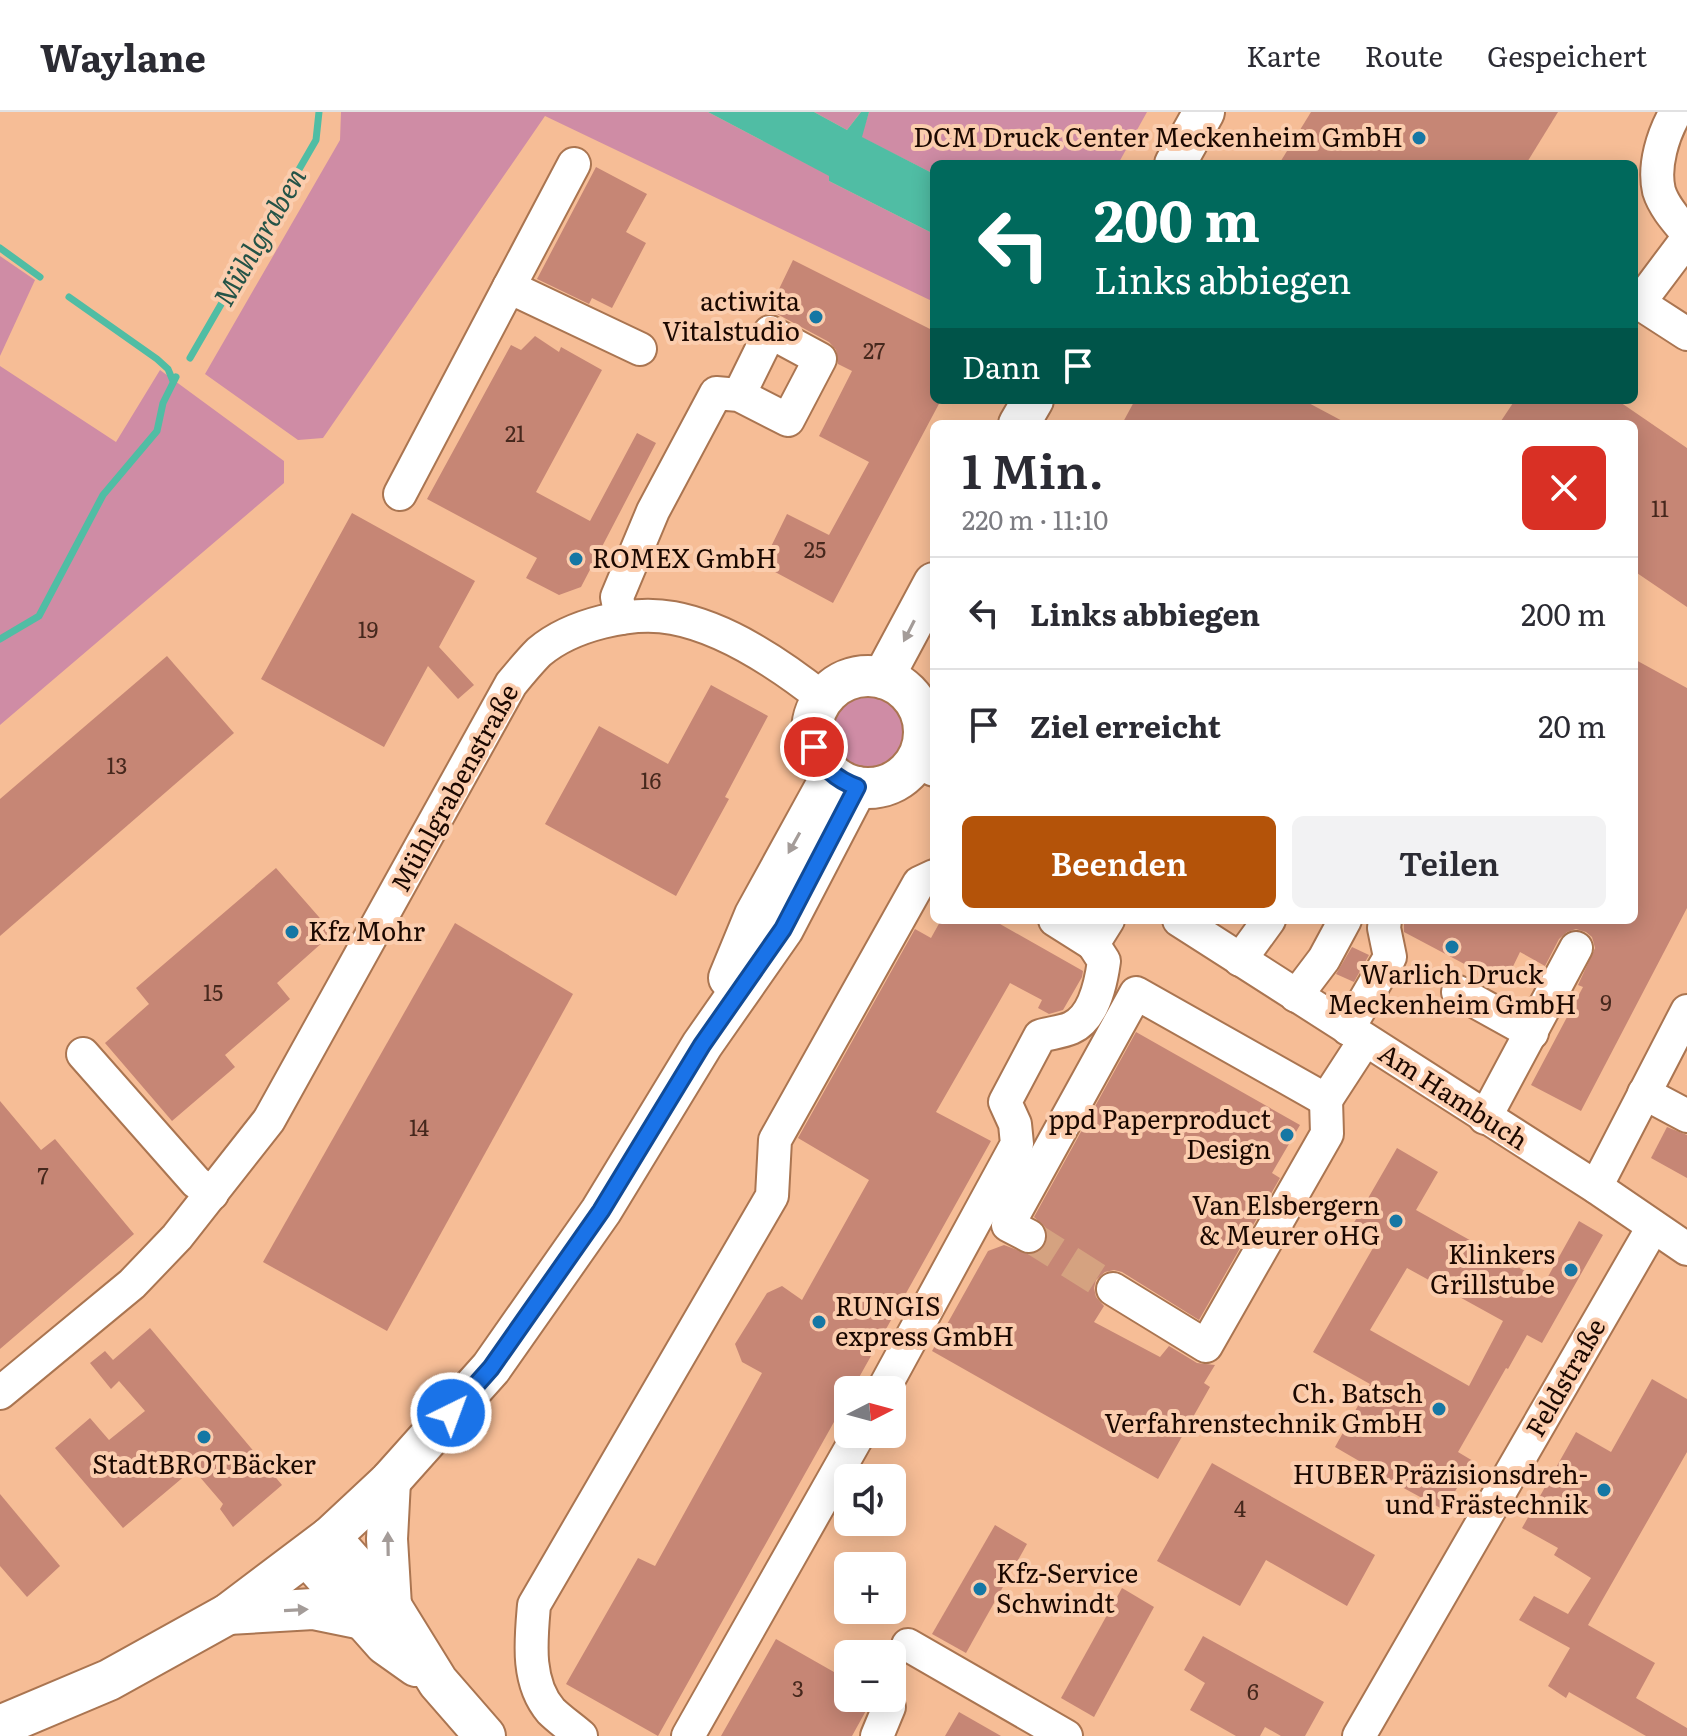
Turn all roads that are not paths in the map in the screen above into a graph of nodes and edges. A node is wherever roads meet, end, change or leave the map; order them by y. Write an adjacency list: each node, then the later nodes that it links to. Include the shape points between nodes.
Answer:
1 (1204, 112): 3 (main road)
2 (1676, 112): 5 (street)
3 (1177, 160)
4 (574, 164): 7 (street)
5 (1646, 167): 6 (street)
6 (1687, 236): 8 (street)
7 (509, 287): 11 (street); 13 (street)
8 (1638, 312)
9 (1638, 314): 10 (street)
10 (1687, 334)
11 (640, 349)
12 (739, 395): 15 (street, via 716,393 667,485 617,597)
13 (400, 494)
14 (930, 594): 17 (main road, one-way to 17)
15 (621, 618): 18 (street, Mühlgrabenstraße, via 672,618 704,628); 41 (street, Mühlgrabenstraße, via 585,627 542,650 511,684 281,1101)
16 (930, 651): 17 (main road, via 922,667)
17 (897, 687): 18 (main road, via 866,676 835,687); 19 (main road, via 921,712)
18 (824, 699): 20 (main road, via 812,730 814,747 821,762)
19 (925, 766): 20 (main road, via 874,788)
20 (845, 781): 49 (main road, via 755,915 702,1045 601,1211 491,1368)
21 (930, 878): 56 (street, via 919,883 775,1140 772,1196 534,1605 533,1674 550,1709)
22 (1070, 924): 27 (street)
23 (1185, 924): 29 (street, Am Hambuch)
24 (1266, 924): 29 (street)
25 (1343, 924): 31 (street)
26 (1384, 924): 34 (street, via 1390,957)
27 (1100, 932): 46 (street, via 1101,986 1074,1027 1040,1036 1005,1102 1017,1144)
28 (1576, 948): 33 (street)
29 (1240, 960): 31 (street, Am Hambuch)
30 (1458, 992): 33 (street)
31 (1296, 996): 34 (street, Am Hambuch)
32 (1687, 1011): 36 (street)
33 (1532, 1033): 39 (street)
34 (1357, 1035): 37 (street); 39 (street, Am Hambuch)
35 (83, 1054): 41 (street)
36 (1644, 1093): 38 (street); 40 (street)
37 (1326, 1100): 43 (street, via 1136,993 1008,1225); 45 (street, via 1327,1134 1206,1346)
38 (1687, 1116)
39 (1485, 1118): 40 (street, Am Hambuch)
40 (1596, 1187): 42 (street, Am Hambuch)
41 (212, 1194): 47 (street, Mühlgrabenstraße, via 132,1284)
42 (1653, 1227): 44 (street, Am Hambuch); 59 (street, Feldstraße)
43 (1029, 1236)
44 (1687, 1249)
45 (1113, 1289)
46 (891, 1376)
47 (0, 1393)
48 (851, 1448): 57 (street)
49 (390, 1481): 50 (main road); 51 (main road, one-way to 49)
50 (318, 1547): 51 (main road); 52 (main road)
51 (376, 1613): 52 (main road, one-way to 51, via 313,1609); 55 (main road)
52 (228, 1614): 54 (main road, via 109,1680)
53 (908, 1645): 58 (street)
54 (0, 1726)
55 (485, 1736)
56 (581, 1736)
57 (688, 1736)
58 (1066, 1736)
59 (1359, 1736)

